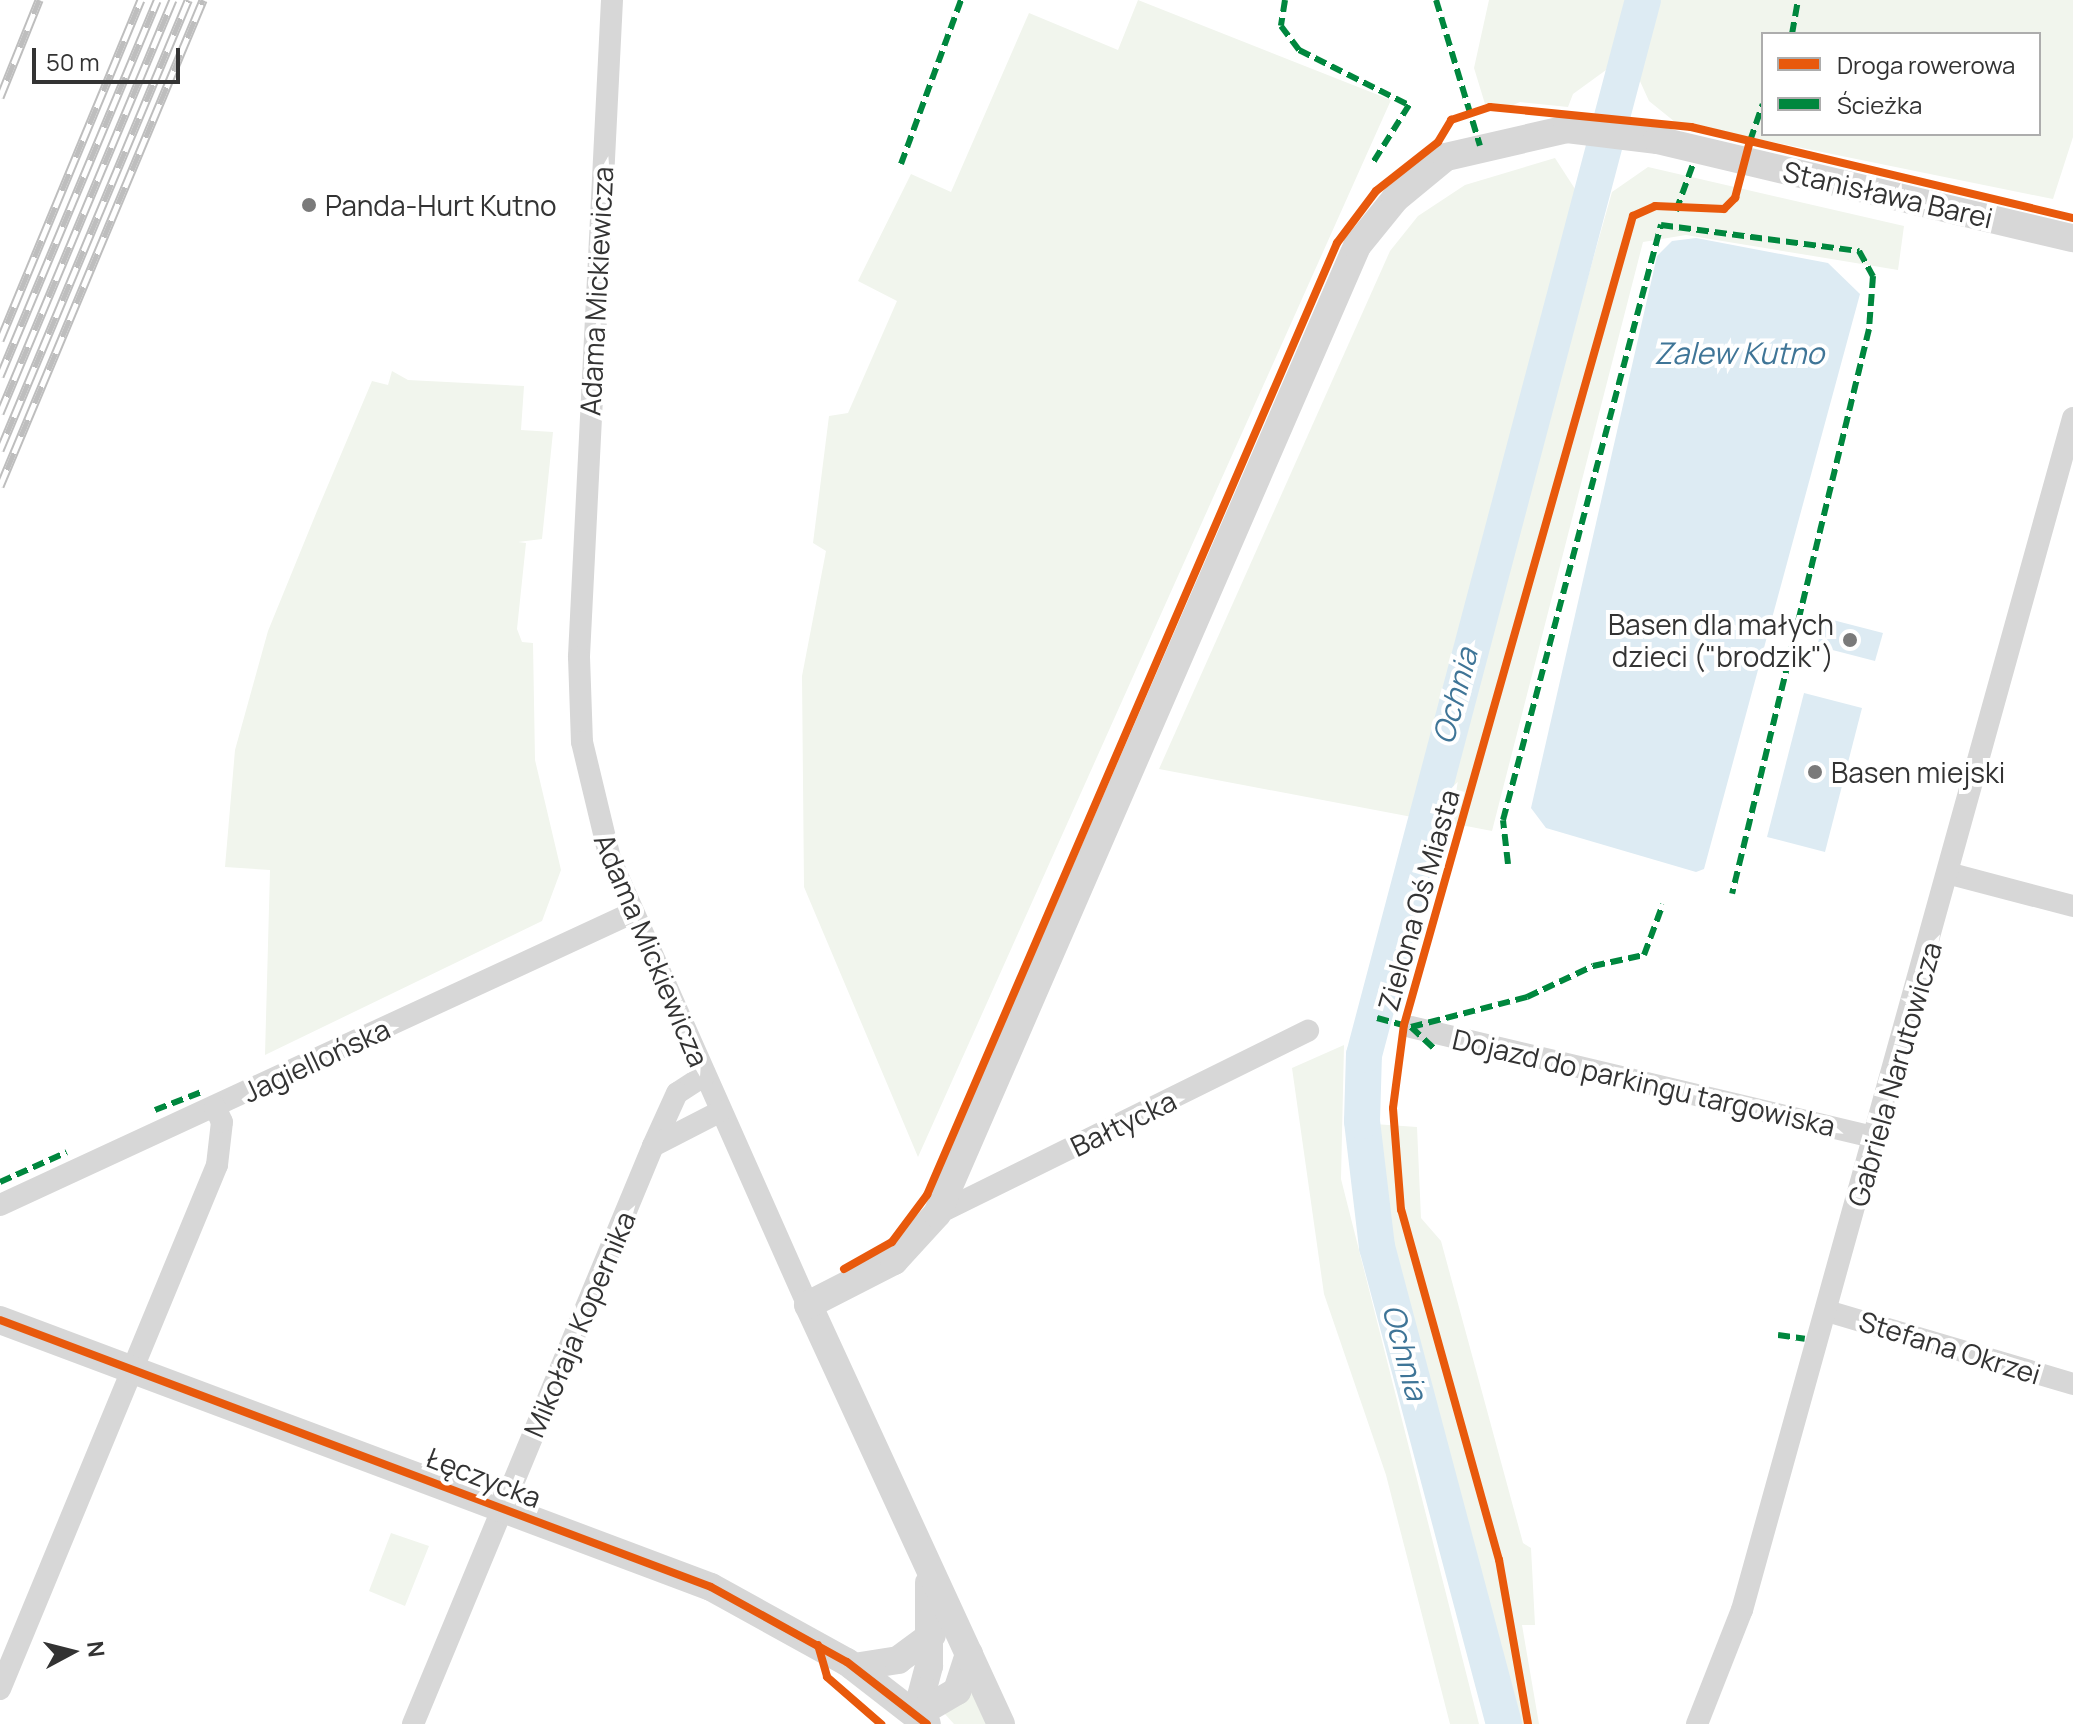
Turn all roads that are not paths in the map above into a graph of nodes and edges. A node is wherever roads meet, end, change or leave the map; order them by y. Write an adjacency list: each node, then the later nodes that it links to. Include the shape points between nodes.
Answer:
1 (612, 0): 6 (street, Adama Mickiewicza, via 578,699 601,834)
2 (2073, 238): 15 (street, Stanisława Barei, via 1657,140 1567,129 1446,157 1395,199 1357,246)
3 (2073, 418): 4 (street, Gabriela Narutowicza)
4 (1951, 874): 5 (street); 12 (street, Gabriela Narutowicza)
5 (2073, 906)
6 (632, 913): 9 (street, Adama Mickiewicza); 10 (street, Jagiellońska)
7 (1411, 1027): 12 (street, Dojazd do parkingu targowiska)
8 (1308, 1031): 15 (street, Bałtycka)
9 (705, 1075): 11 (street, Adama Mickiewicza); 13 (street, Mikołaja Kopernika, via 677,1093)
10 (215, 1107): 14 (street, Jagiellońska); 24 (street, via 222,1122 217,1165)
11 (721, 1111): 13 (street); 16 (street, Adama Mickiewicza)
12 (1876, 1138): 17 (street, Gabriela Narutowicza)
13 (653, 1146): 26 (street, Mikołaja Kopernika)
14 (0, 1205)
15 (937, 1214): 16 (street, via 894,1261)
16 (808, 1305): 20 (street, Adama Mickiewicza)
17 (1827, 1311): 19 (street, Stefana Okrzei); 28 (street, Gabriela Narutowicza, via 1742,1610)
18 (0, 1320): 23 (street, Łęczycka, via 711,1587)
19 (2073, 1384)
20 (927, 1567): 21 (street, Adama Mickiewicza); 22 (street, Adama Mickiewicza)
21 (932, 1635): 23 (street, via 898,1660); 25 (street, Adama Mickiewicza)
22 (969, 1654): 25 (street, via 957,1691); 27 (street, Adama Mickiewicza)
23 (854, 1667): 25 (street, Łęczycka)
24 (0, 1689)
25 (917, 1721)
26 (413, 1724)
27 (1001, 1724)
28 (1697, 1724)

